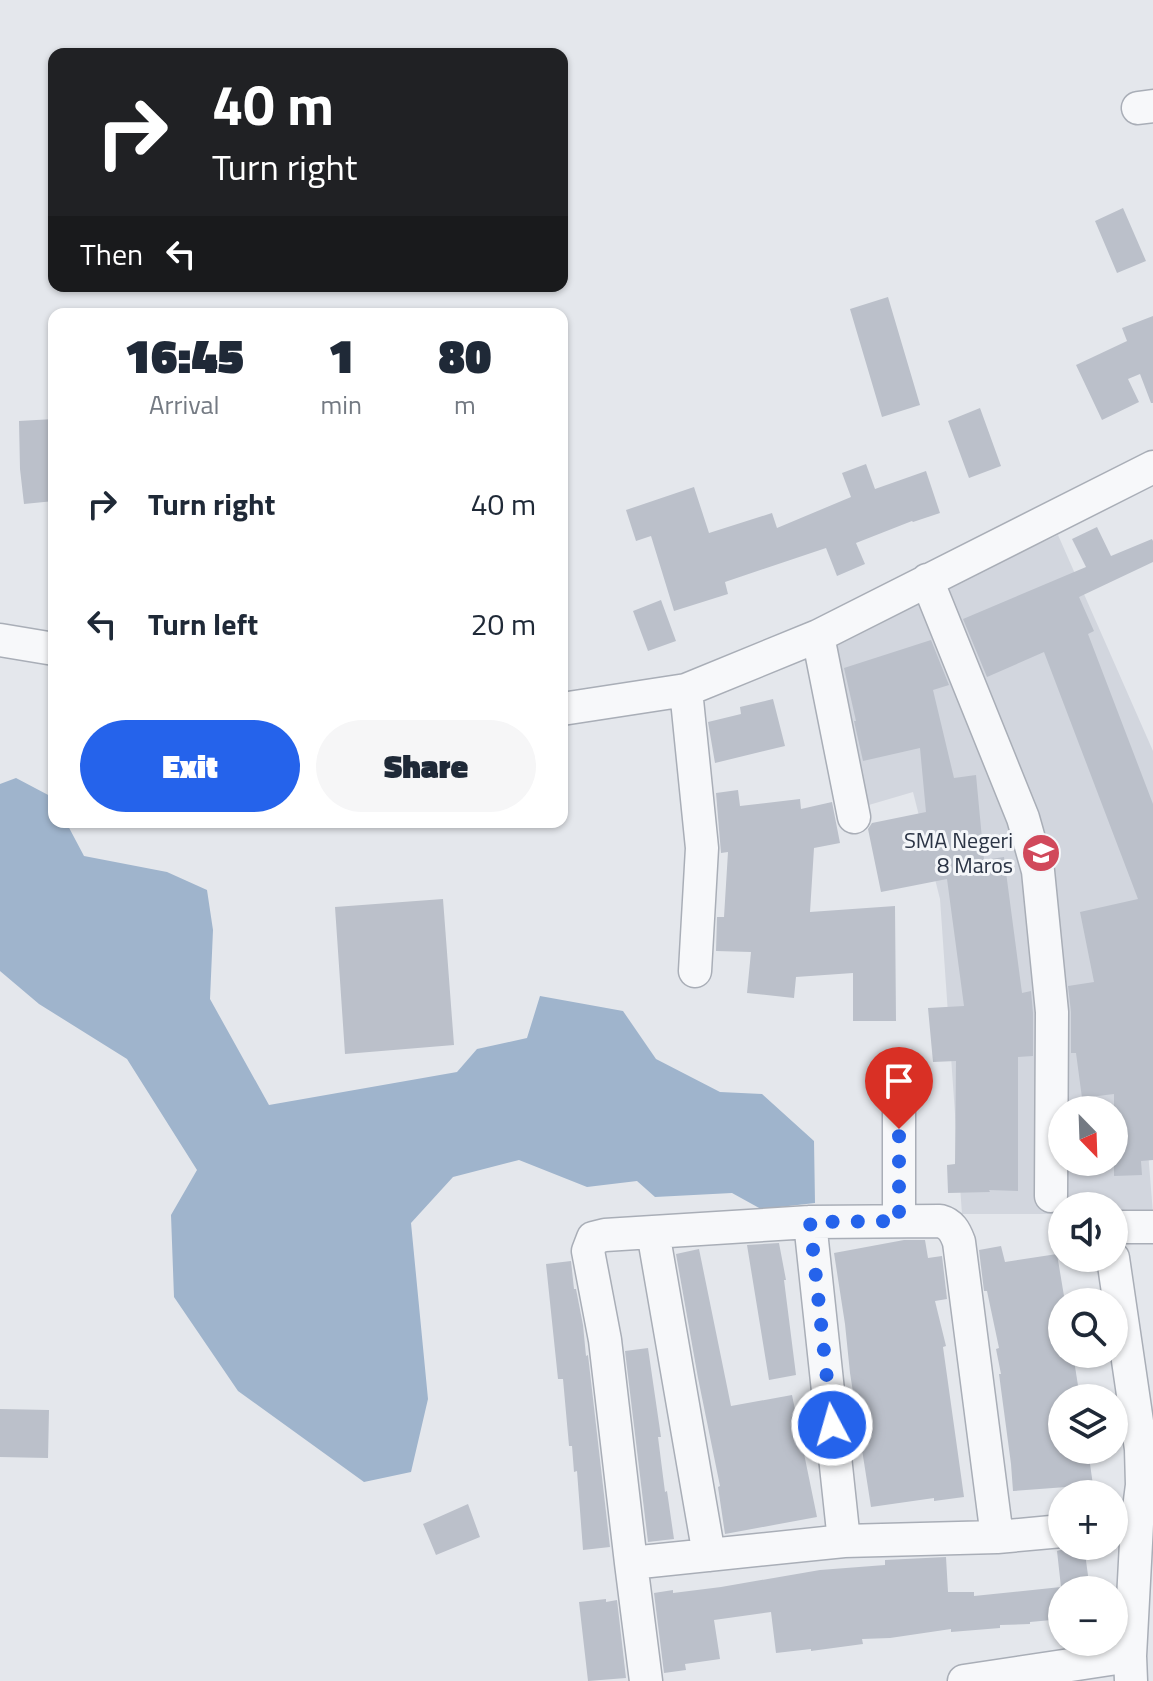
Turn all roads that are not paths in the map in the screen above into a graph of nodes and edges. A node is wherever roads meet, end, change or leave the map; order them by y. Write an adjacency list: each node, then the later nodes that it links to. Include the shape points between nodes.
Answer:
1 (1153, 467): 2 (street)
2 (927, 580): 3 (street); 11 (street, via 1023,818 1038,871 1052,1012)
3 (818, 636): 6 (street); 8 (street)
4 (0, 640): 5 (street)
5 (48, 648)
6 (686, 690): 7 (street); 9 (street, via 702,848)
7 (568, 708)
8 (854, 817)
9 (695, 971)
10 (899, 1099): 12 (street)
11 (1051, 1192)
12 (899, 1221): 13 (street); 20 (street, via 940,1221 956,1232)
13 (810, 1222): 16 (street); 21 (street)
14 (1128, 1227): 15 (street)
15 (1153, 1227)
16 (653, 1232): 22 (street); 23 (street, via 599,1236 588,1251 605,1340)
17 (1115, 1272): 18 (street, via 1141,1449)
18 (1135, 1528): 24 (street)
19 (1048, 1532): 20 (street)
20 (997, 1537): 21 (street)
21 (844, 1541): 22 (street)
22 (709, 1555): 23 (street)
23 (631, 1563): 25 (street)
24 (1130, 1668): 26 (street)
25 (646, 1681)
26 (964, 1681)

